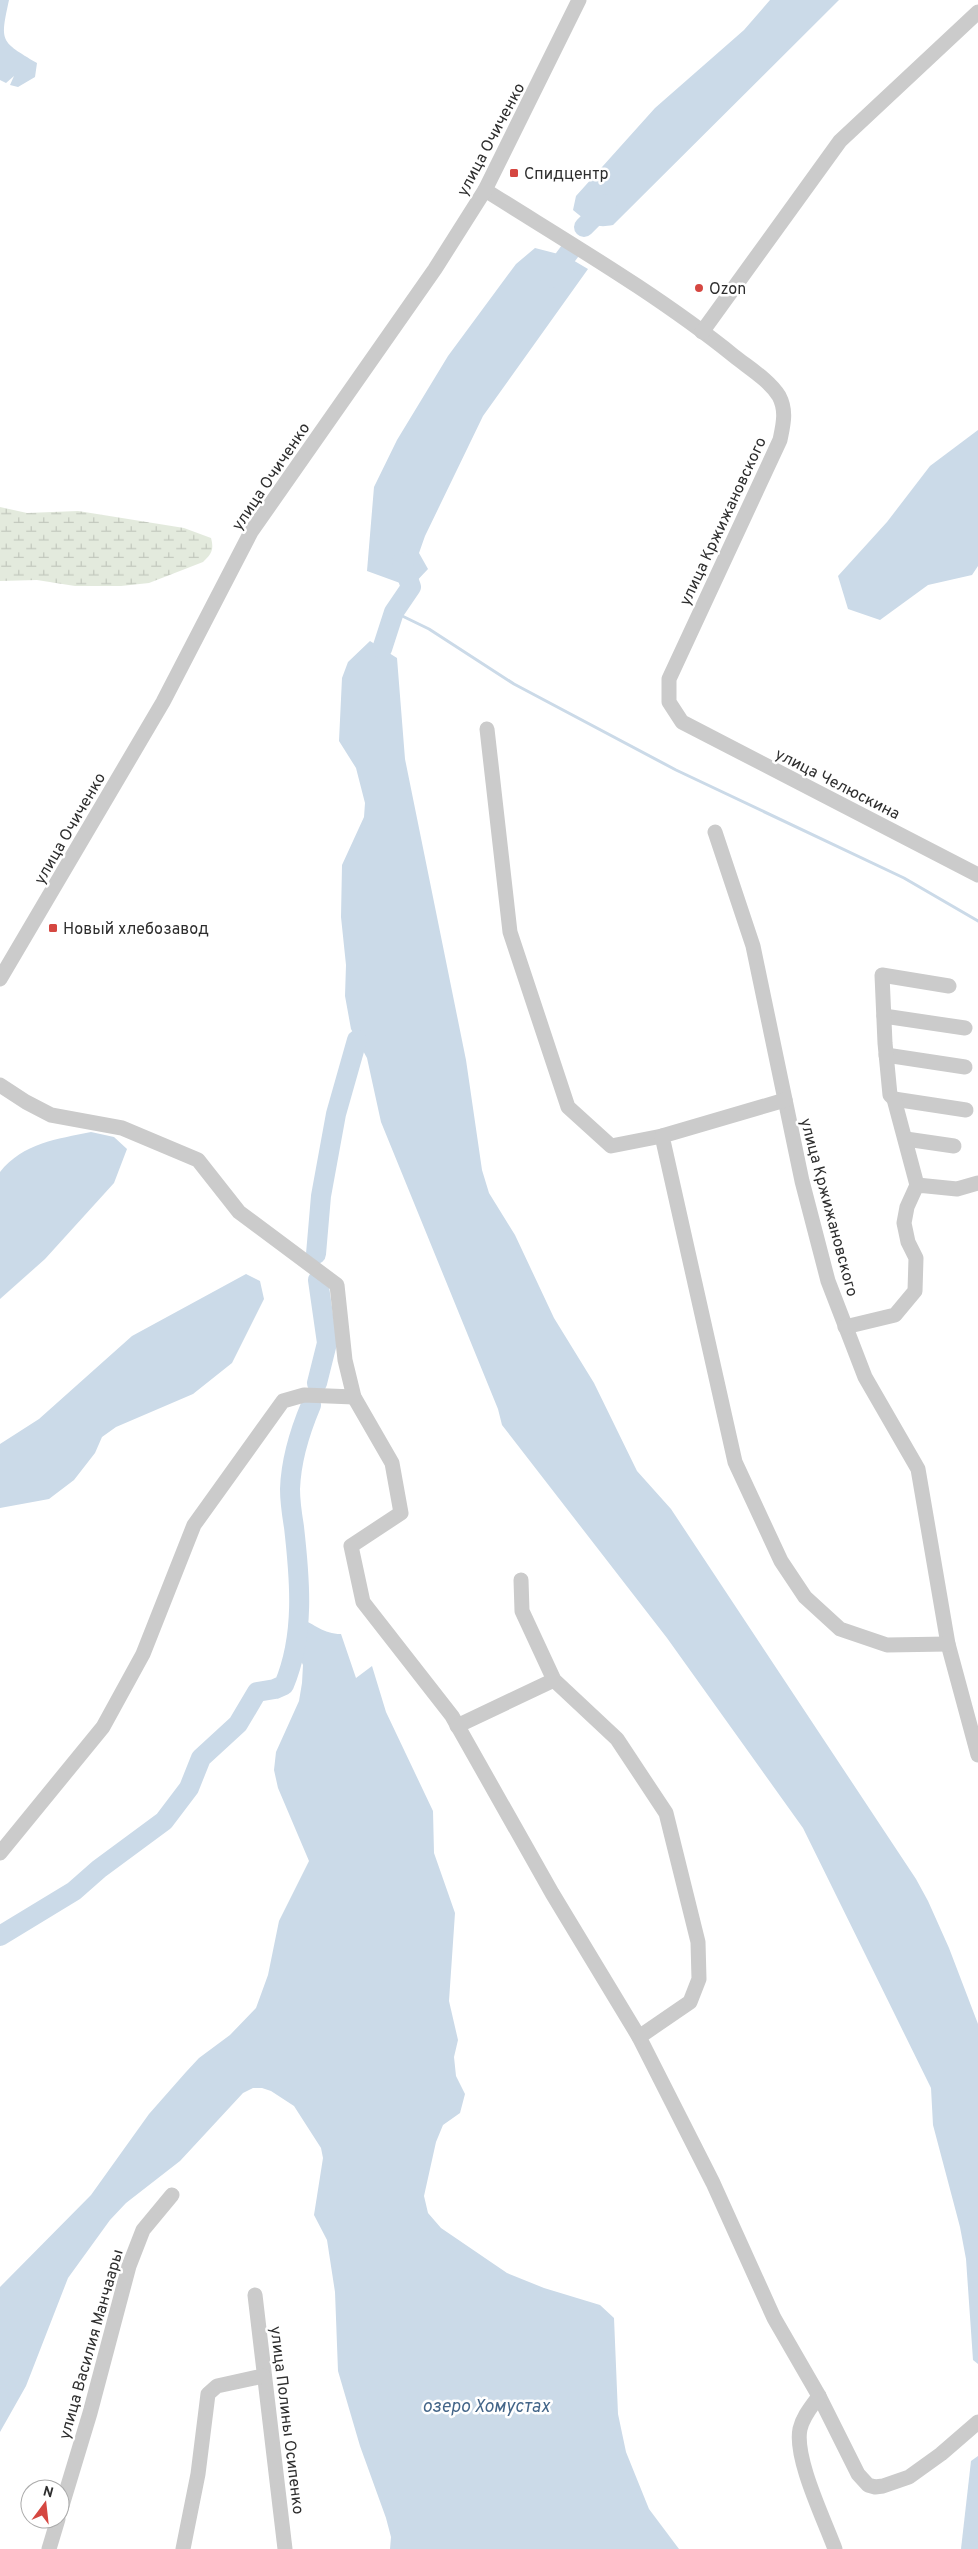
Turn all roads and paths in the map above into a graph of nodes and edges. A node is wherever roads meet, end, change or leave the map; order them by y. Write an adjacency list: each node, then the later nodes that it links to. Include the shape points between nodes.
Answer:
1 (579, 0): 3 (street, улица Очиченко)
2 (978, 12): 4 (street, via 840,141)
3 (485, 190): 4 (street, улица Кржижановского, via 603,264); 9 (street, улица Очиченко, via 435,269 251,532 163,702)
4 (702, 332): 5 (street, улица Кржижановского, via 768,383 779,396 785,413 780,440 669,679 669,702)
5 (682, 722): 8 (street, улица Челюскина)
6 (487, 729): 19 (street, via 510,932 568,1107 611,1146)
7 (715, 832): 17 (street, улица Кржижановского, via 753,946)
8 (978, 875)
9 (0, 979)
10 (949, 986): 11 (street, via 882,974)
11 (884, 1016): 12 (street); 13 (street)
12 (965, 1028)
13 (886, 1055): 14 (street); 16 (street, via 890,1095)
14 (965, 1067)
15 (0, 1085): 25 (street, via 51,1115 122,1128 198,1160 239,1212 337,1285 345,1360)
16 (894, 1099): 18 (street); 20 (street)
17 (785, 1100): 19 (street); 24 (street, улица Кржижановского, via 828,1281)
18 (966, 1110)
19 (662, 1136): 27 (street, via 735,1462 781,1561 805,1597 840,1629 887,1645)
20 (906, 1139): 21 (street); 23 (street)
21 (954, 1146)
22 (978, 1183): 23 (street, via 957,1189)
23 (917, 1185): 24 (street, via 904,1223 916,1258 915,1292 896,1316)
24 (845, 1327): 27 (street, улица Кржижановского, via 864,1377 918,1469)
25 (354, 1397): 29 (street, via 392,1463 401,1513 351,1546 363,1602); 31 (street, via 304,1394 283,1401 194,1525 143,1654 103,1727)
26 (521, 1580): 28 (street, via 522,1611)
27 (948, 1644): 30 (street, улица Кржижановского)
28 (554, 1680): 29 (street); 32 (street, via 617,1739 666,1813 692,1916 698,1942 699,1979 690,2002)
29 (457, 1726): 32 (street, via 552,1893)
30 (978, 1755)
31 (0, 1853)
32 (639, 2036): 36 (street, via 713,2183 774,2318)
33 (172, 2195): 38 (street, улица Василия Манчаары, via 143,2230 132,2257)
34 (255, 2295): 35 (street, улица Полины Осипенко)
35 (263, 2376): 41 (street, via 217,2386 208,2394 198,2474); 42 (street, улица Полины Осипенко)
36 (819, 2396): 37 (street, via 858,2474 868,2485 883,2486 909,2477); 43 (street, via 803,2418 799,2440 801,2457)
37 (978, 2422)
38 (69, 2479)
39 (55, 2529): 40 (street)
40 (49, 2549)
41 (183, 2549)
42 (285, 2549)
43 (835, 2549)

